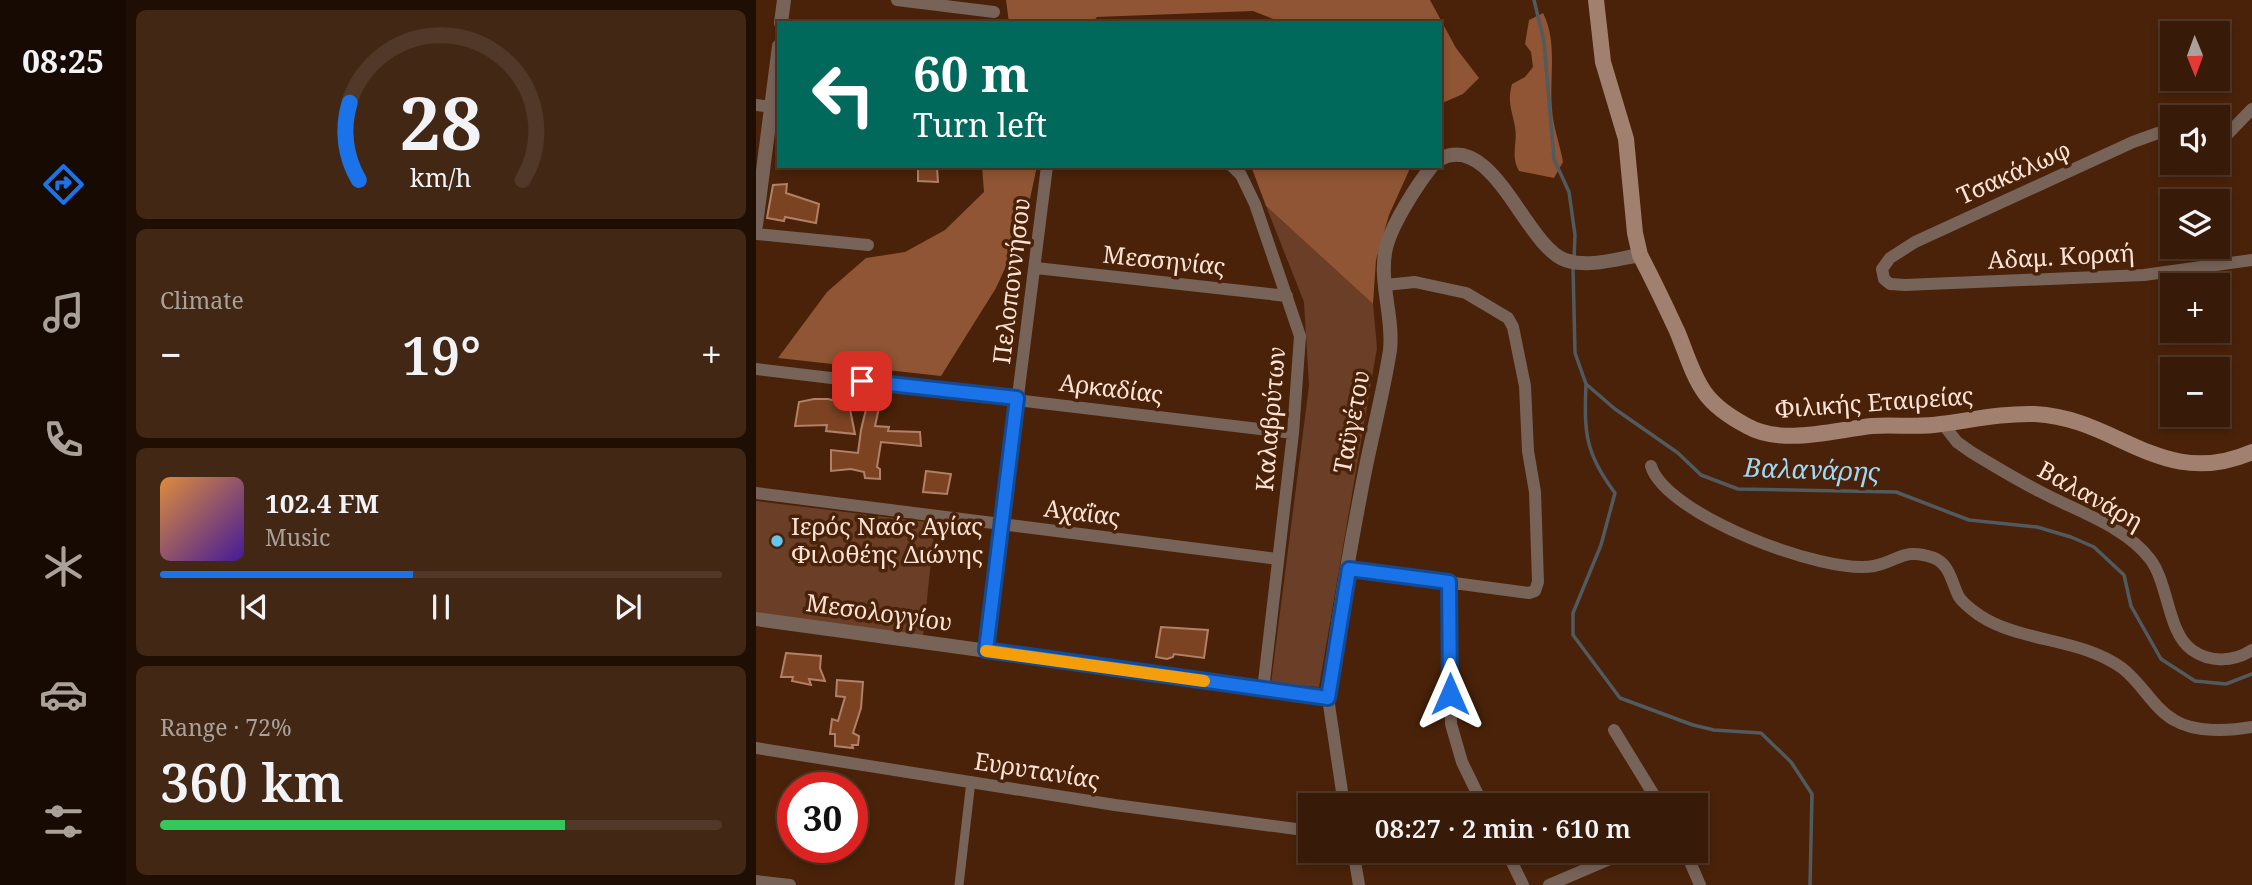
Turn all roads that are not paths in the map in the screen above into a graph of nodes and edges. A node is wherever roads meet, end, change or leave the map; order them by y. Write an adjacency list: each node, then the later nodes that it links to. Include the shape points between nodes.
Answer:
1 (784, 0): 5 (street)
2 (897, 0): 4 (street)
3 (1596, 0): 19 (main road, Φιλικής Εταιρείας, via 1603,62 1626,139)
4 (994, 12)
5 (781, 21)
6 (777, 77): 8 (street)
7 (756, 105): 8 (street)
8 (775, 108): 16 (street)
9 (2252, 110): 10 (street)
10 (2230, 132)
11 (2160, 135): 22 (street, Τσακάλωφ, via 2147,136 1915,242)
12 (1442, 158): 19 (street, via 1462,155 1485,168 1554,254 1585,263)
13 (1047, 168): 21 (street, Πελοποννήσου)
14 (1234, 168): 24 (street, Καλαβρύτων, via 1251,194)
15 (1431, 168): 23 (street, Ταϋγέτου, via 1392,231 1384,256)
16 (756, 225)
17 (756, 233): 18 (street)
18 (869, 245)
19 (1640, 254): 27 (main road, Φιλικής Εταιρείας, via 1698,382 1715,403 1748,427 1784,435)
20 (2252, 260): 22 (street, Αδαμ. Κοραή, via 2144,275 1905,285 1887,282)
21 (1036, 268): 24 (street, Μεσσηνίας); 26 (street, Πελοποννήσου)
22 (1882, 269)
23 (1385, 285): 34 (street, Ταϋγέτου, via 1390,349); 35 (street, via 1415,282 1466,293 1508,318 1513,327 1525,386 1538,587 1529,593)
24 (1287, 296): 28 (street, Καλαβρύτων, via 1300,336)
25 (756, 369): 26 (street, Αρκαδίας)
26 (1017, 398): 28 (street, Αρκαδίας); 32 (street, Πελοποννήσου)
27 (1943, 424): 29 (main road, Φιλικής Εταιρείας, via 2035,414 2081,423 2152,453 2192,464 2223,463); 38 (street, Βαλανάρη, via 1971,452 2134,543 2157,570 2178,633 2192,650 2221,659)
28 (1293, 433): 33 (street, Καλαβρύτων)
29 (2252, 452)
30 (1651, 466): 41 (street, via 1655,479 1679,499 1754,541 1799,557 1873,566 1920,553 1939,560 1950,573 1960,599 1978,614 1999,626 2070,643 2122,668 2174,720 2202,729)
31 (756, 493): 32 (street, Αχαΐας)
32 (1002, 524): 33 (street, Αχαΐας); 37 (street, Πελοποννήσου)
33 (1278, 559): 39 (street, Καλαβρύτων)
34 (1349, 569): 35 (street); 40 (street, Ταϋγέτου)
35 (1449, 582): 46 (street, via 1451,724)
36 (756, 618): 37 (street, Μεσολογγίου)
37 (986, 650): 39 (street, Μεσολογγίου)
38 (2252, 650)
39 (1263, 690): 40 (street, Μεσολογγίου)
40 (1328, 698): 45 (street)
41 (2252, 727)
42 (1614, 730): 47 (street)
43 (756, 748): 44 (street, Ευρυτανίας)
44 (971, 781): 48 (street, Ευρυτανίας); 55 (street)
45 (1342, 793)
46 (1477, 793)
47 (1653, 793)
48 (1298, 829)
49 (1355, 863): 56 (street)
50 (1512, 863): 57 (street)
51 (1601, 863): 58 (street)
52 (1691, 863): 59 (street)
53 (756, 881): 54 (street)
54 (790, 885)
55 (959, 885)
56 (1359, 885)
57 (1523, 885)
58 (1549, 885)
59 (1700, 885)

